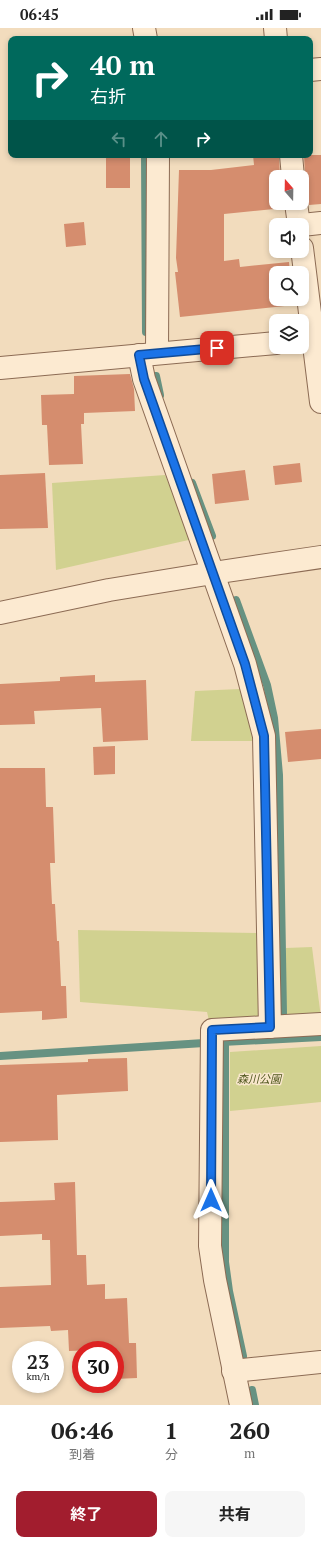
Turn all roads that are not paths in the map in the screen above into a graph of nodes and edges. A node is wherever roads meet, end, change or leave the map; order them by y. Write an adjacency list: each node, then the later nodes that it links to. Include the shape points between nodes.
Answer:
1 (158, 158): 9 (street)
2 (290, 158): 3 (street)
3 (292, 170)
4 (321, 223): 5 (street)
5 (309, 224)
6 (303, 258): 7 (street)
7 (312, 339): 11 (street)
8 (269, 344): 9 (street)
9 (148, 354): 10 (street); 13 (street, via 144,379)
10 (0, 368)
11 (321, 402)
12 (321, 556): 13 (street)
13 (213, 573): 14 (street, via 109,590); 16 (street, via 245,664 264,736)
14 (0, 613)
15 (321, 1024): 16 (street)
16 (270, 1027): 18 (street, via 212,1030 210,1246)
17 (321, 1362): 18 (street)
18 (233, 1371): 19 (street)
19 (240, 1405)

